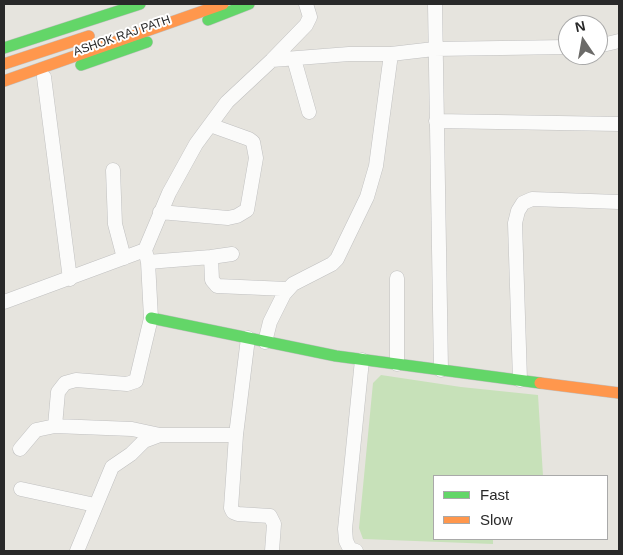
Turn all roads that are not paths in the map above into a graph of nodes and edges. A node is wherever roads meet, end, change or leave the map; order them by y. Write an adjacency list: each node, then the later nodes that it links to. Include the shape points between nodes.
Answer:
1 (140, 4): 8 (street)
2 (222, 4): 15 (street, ASHOK RAJ PATH)
3 (249, 4): 14 (street, ASHOK RAJ PATH)
4 (306, 4): 12 (street, via 310,17 306,25)
5 (435, 4): 9 (street)
6 (103, 32): 13 (street, ASHOK RAJ PATH)
7 (558, 47): 9 (street)
8 (4, 48)
9 (434, 49): 10 (street); 18 (street)
10 (391, 54): 11 (street); 30 (street, via 376,166 367,197 337,259)
11 (294, 59): 12 (street); 17 (street)
12 (272, 60): 20 (street, via 238,89)
13 (4, 64)
14 (44, 77): 16 (street, ASHOK RAJ PATH); 29 (street)
15 (4, 81)
16 (4, 91)
17 (309, 112)
18 (436, 121): 19 (street); 37 (street)
19 (619, 124)
20 (210, 125): 23 (street, via 196,144); 23 (street, via 252,142 256,158 246,210 228,218)
21 (114, 170): 27 (street, via 115,224)
22 (619, 202): 38 (street, via 532,199 523,203 518,211)
23 (160, 212): 25 (street)
24 (232, 254): 26 (street)
25 (147, 256): 26 (street); 27 (street); 32 (street)
26 (211, 257): 30 (street, via 212,280 216,286)
27 (124, 258): 29 (street)
28 (397, 278): 36 (street)
29 (70, 279): 31 (street)
30 (288, 289): 34 (street, via 270,322)
31 (4, 302)
32 (150, 318): 33 (street); 40 (street, via 136,381 127,384 76,380 65,383 58,392)
33 (248, 338): 34 (street); 42 (street)
34 (265, 342): 35 (street)
35 (362, 360): 36 (street); 48 (street, via 345,529 346,541 350,549)
36 (397, 364): 37 (street)
37 (441, 370): 38 (street)
38 (520, 380): 39 (street)
39 (619, 393)
40 (55, 426): 41 (street, via 132,429); 43 (street, via 36,430)
41 (160, 435): 42 (street); 45 (street, via 144,441 115,464)
42 (236, 435): 47 (street, via 231,508 238,514 270,516 274,524)
43 (20, 449)
44 (21, 488): 45 (street)
45 (95, 506): 46 (street)
46 (76, 551)
47 (272, 551)
48 (356, 551)

